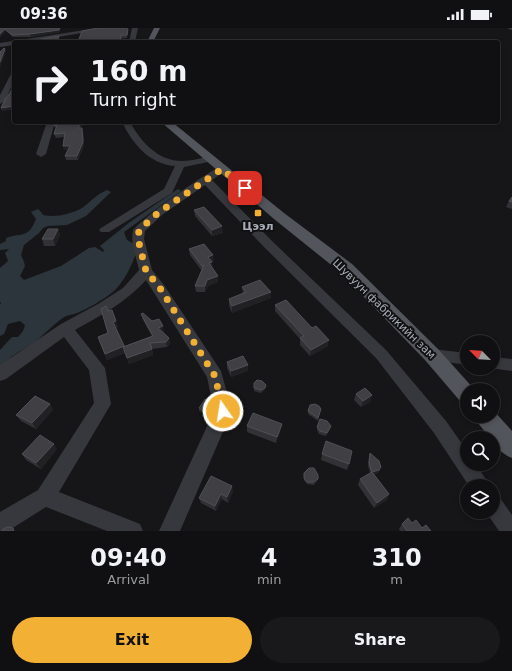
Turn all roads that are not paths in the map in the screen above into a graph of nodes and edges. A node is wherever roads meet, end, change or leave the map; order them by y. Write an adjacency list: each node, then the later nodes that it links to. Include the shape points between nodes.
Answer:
1 (64, 28): 5 (street, via 63,33)
2 (108, 28): 5 (street)
3 (135, 28): 10 (street)
4 (157, 28): 11 (main road)
5 (72, 33): 8 (street); 9 (street)
6 (39, 35): 7 (street)
7 (32, 40)
8 (35, 40)
9 (72, 40)
10 (132, 40)
11 (151, 40)
12 (12, 43): 13 (street)
13 (0, 45)
14 (12, 78): 15 (street)
15 (0, 102)
16 (50, 124): 19 (street)
17 (127, 124): 21 (street, via 139,143 155,158)
18 (168, 124): 20 (main road, Шувуун фабрикийн зам)
19 (41, 154)
20 (210, 159): 21 (street); 22 (main road, Шувуун фабрикийн зам)
21 (181, 164): 24 (street, via 168,191)
22 (222, 169): 23 (street); 27 (main road, Шувуун фабрикийн зам, via 346,268)
23 (206, 180): 25 (street, via 158,213 139,230 138,239); 35 (street, via 381,354 440,427)
24 (105, 230)
25 (146, 271): 26 (street, via 128,291); 40 (street, via 160,288 215,376 223,411)
26 (66, 328): 31 (street); 36 (street, via 97,368 103,404)
27 (432, 355): 28 (street); 32 (main road, Шувуун фабрикийн зам)
28 (460, 358)
29 (500, 364): 30 (street)
30 (512, 365)
31 (0, 374)
32 (460, 387)
33 (491, 423): 34 (main road)
34 (512, 447)
35 (475, 479)
36 (45, 497): 38 (street); 39 (street)
37 (500, 515): 41 (street)
38 (0, 524)
39 (133, 531)
40 (169, 531)
41 (511, 531)

